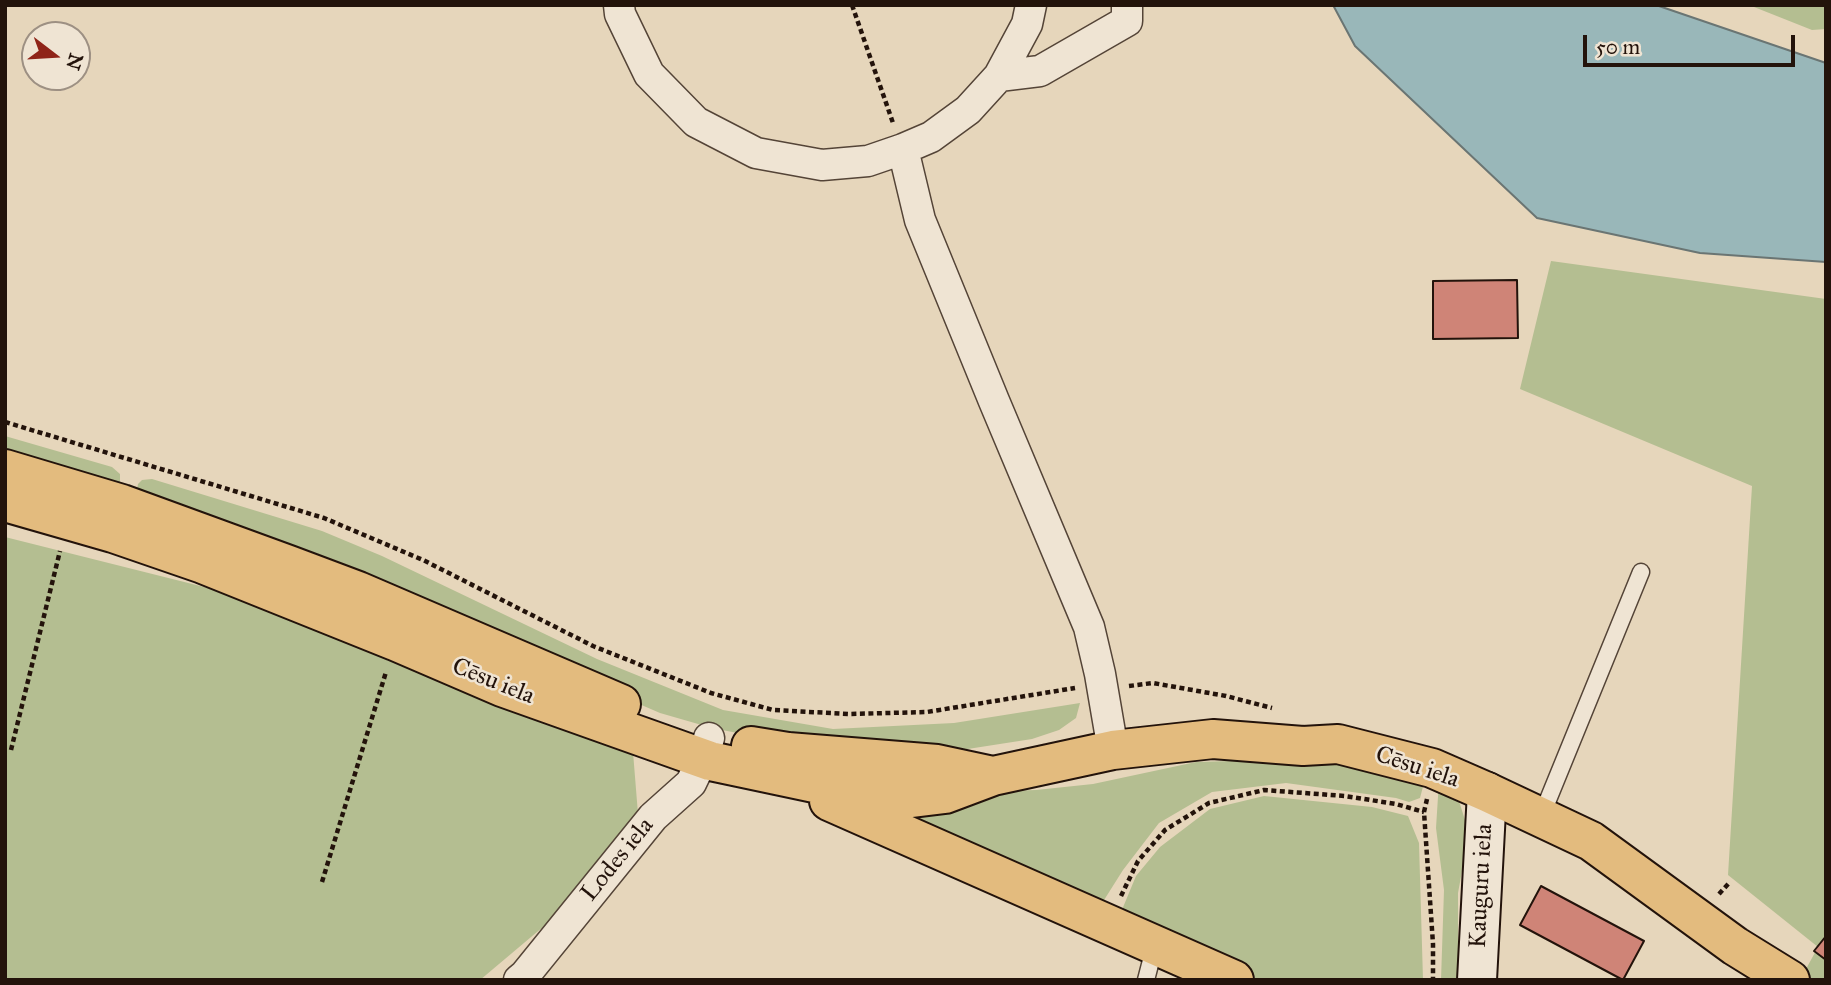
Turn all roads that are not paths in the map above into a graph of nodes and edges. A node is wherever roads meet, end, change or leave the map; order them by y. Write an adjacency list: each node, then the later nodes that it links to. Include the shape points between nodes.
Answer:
1 (619, 5): 5 (street, via 649,74 696,122 744,147 822,165 867,161)
2 (1031, 5): 4 (street, via 1027,23)
3 (1127, 5): 4 (street, via 1127,21 1040,72)
4 (999, 76): 5 (street, via 968,110 931,137)
5 (903, 149): 10 (street, via 920,220 1089,627)
6 (5, 469): 9 (main road, Cēsu iela, via 122,504 323,578 671,726)
7 (5, 502): 9 (main road, Cēsu iela, via 203,564 502,687)
8 (1641, 572): 14 (lane)
9 (706, 748): 11 (main road, Cēsu iela); 12 (main road, Cēsu iela, via 723,742 937,764); 16 (street, Lodes iela, via 687,788 653,817)
10 (1114, 750): 12 (main road, Cēsu iela); 13 (main road, Cēsu iela, via 1213,739 1338,744 1432,768)
11 (763, 772): 12 (main road, Cēsu iela, via 904,799 945,794); 15 (main road)
12 (993, 776)
13 (1488, 792): 14 (main road, Cēsu iela); 18 (main road, Kauguru iela)
14 (1541, 817): 19 (main road, Cēsu iela, via 1591,841 1735,946)
15 (1151, 962): 17 (main road)
16 (519, 980)
17 (1234, 980)
18 (1477, 980)
19 (1790, 980)

